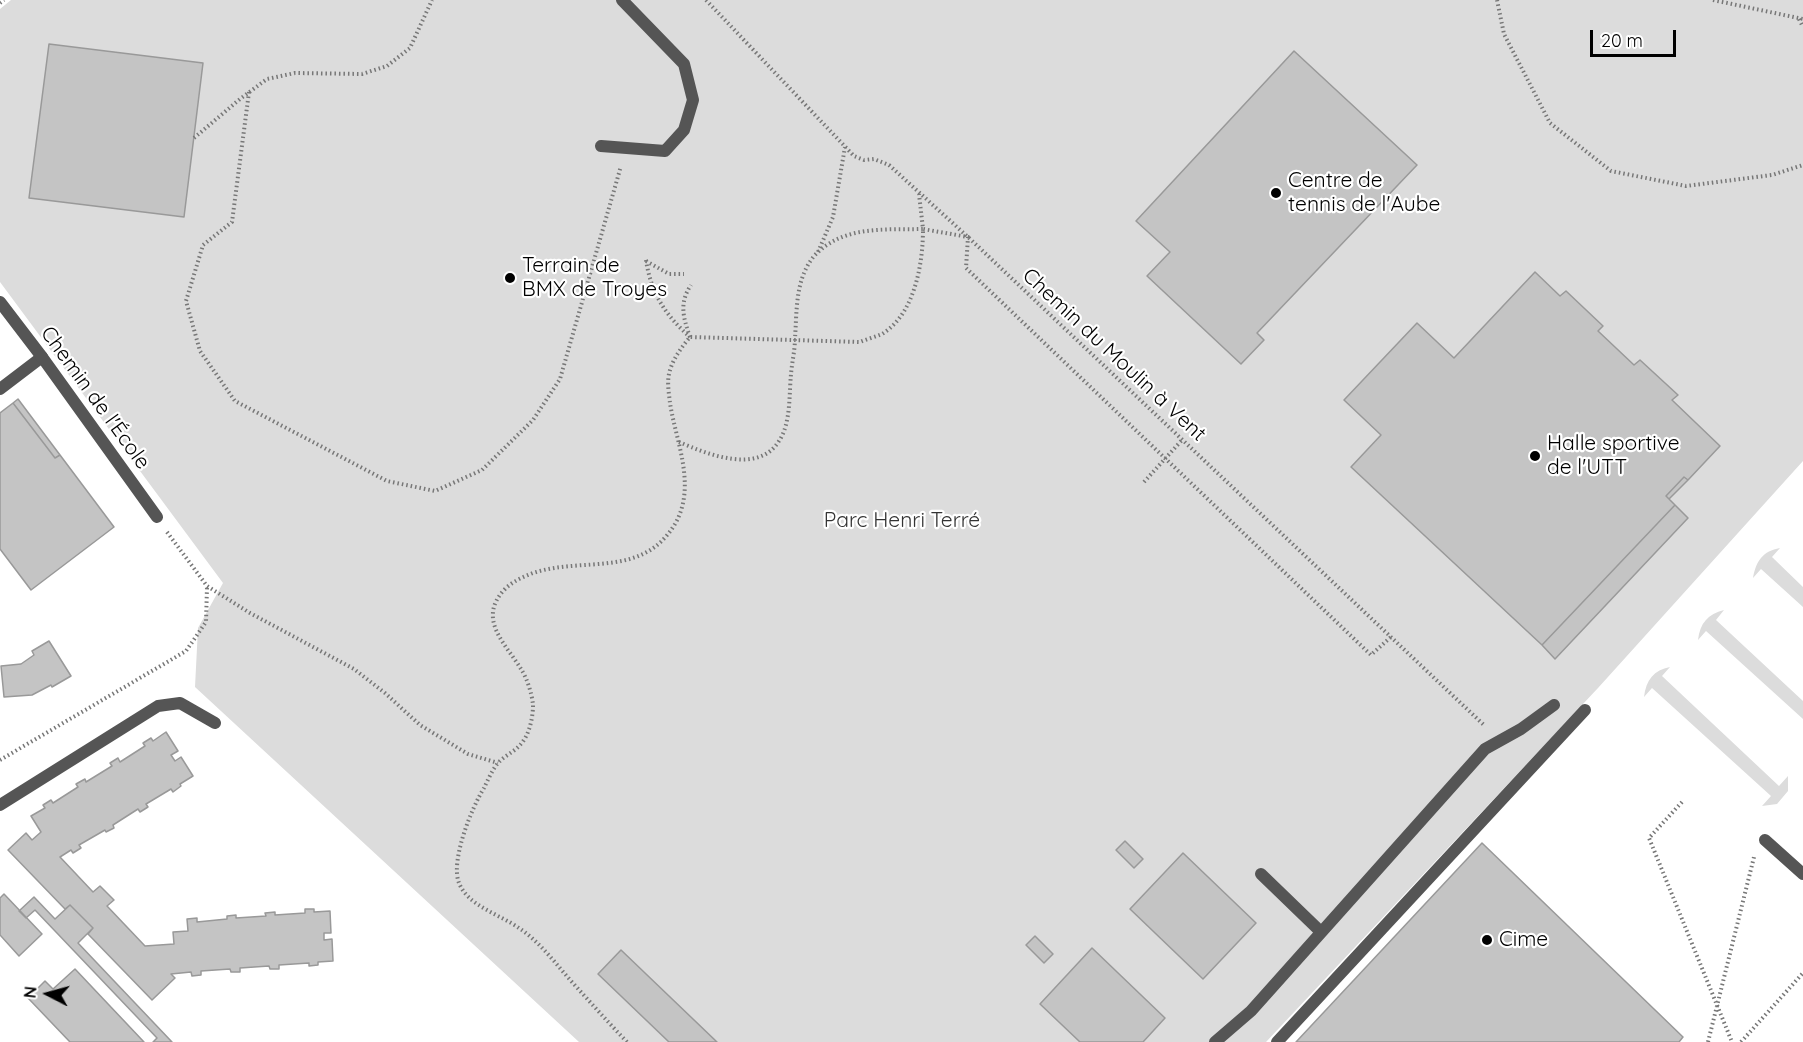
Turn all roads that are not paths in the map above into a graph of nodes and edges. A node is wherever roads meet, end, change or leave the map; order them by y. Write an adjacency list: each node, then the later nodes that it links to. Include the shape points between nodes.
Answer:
1 (622, 0): 2 (street, via 684,64 693,100 684,130 665,151)
2 (601, 146)
3 (0, 302): 4 (street, Chemin de l'École)
4 (42, 357): 5 (street); 6 (street, Chemin de l'École)
5 (0, 389)
6 (157, 517)
7 (1554, 705): 14 (street, via 1485,749)
8 (1585, 710): 16 (street)
9 (215, 723): 10 (street, via 180,703 158,706)
10 (0, 805)
11 (1766, 840): 13 (street)
12 (1261, 874): 14 (street)
13 (1803, 874)
14 (1322, 932): 15 (street, via 1251,1011)
15 (1215, 1042)
16 (1277, 1042)

